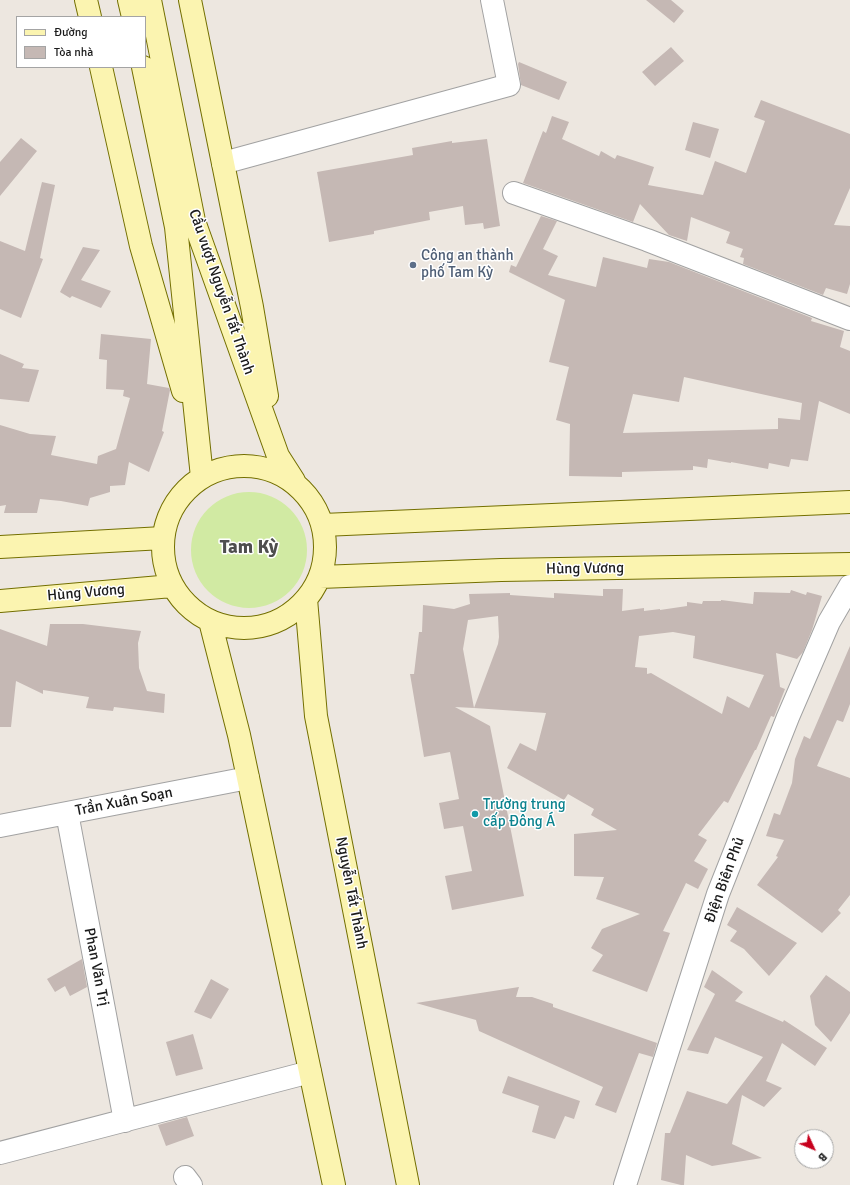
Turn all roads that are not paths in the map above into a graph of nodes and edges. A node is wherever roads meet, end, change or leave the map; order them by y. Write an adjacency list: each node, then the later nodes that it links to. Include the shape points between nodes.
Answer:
1 (86, 0): 6 (main road)
2 (130, 0): 7 (main road)
3 (150, 0): 12 (main road, Cầu vượt Nguyễn Tất Thành)
4 (190, 0): 10 (main road)
5 (492, 0): 10 (street, via 509,85)
6 (90, 16)
7 (133, 16)
8 (101, 68): 14 (main road, via 141,246)
9 (143, 68): 12 (main road, Cầu vượt Nguyễn Tất Thành)
10 (223, 163): 15 (main road)
11 (514, 193): 13 (street, via 647,240)
12 (185, 224): 14 (main road, Cầu vượt Nguyễn Tất Thành); 15 (main road, Cầu vượt Nguyễn Tất Thành)
13 (850, 319)
14 (199, 448): 16 (main road, Cầu vượt Nguyễn Tất Thành)
15 (278, 456): 17 (main road, Cầu vượt Nguyễn Tất Thành)
16 (202, 477): 17 (main road, via 225,467 250,465 274,470); 20 (main road, via 183,493 169,514)
17 (295, 483): 19 (main road, via 312,502)
18 (850, 502): 19 (main road)
19 (323, 525): 23 (main road, via 326,551)
20 (163, 538): 21 (main road); 24 (main road, via 164,563)
21 (0, 547)
22 (850, 564): 23 (main road, Hùng Vương)
23 (320, 576): 26 (main road)
24 (172, 586): 27 (main road, Hùng Vương); 28 (main road, via 188,607)
25 (850, 586): 37 (street, Điện Biên Phủ, via 829,622 788,717 718,894)
26 (306, 599): 28 (main road, via 286,616 262,626 236,628); 36 (main road, Nguyễn Tất Thành, via 316,716)
27 (0, 601)
28 (210, 621): 29 (main road)
29 (248, 778): 30 (street, Trần Xuân Soạn); 32 (main road)
30 (67, 813): 31 (street, Trần Xuân Soạn); 33 (street, Phan Văn Trị)
31 (0, 826)
32 (310, 1072): 33 (street); 35 (main road)
33 (124, 1121): 34 (street)
34 (0, 1153)
35 (334, 1185)
36 (408, 1185)
37 (626, 1185)

